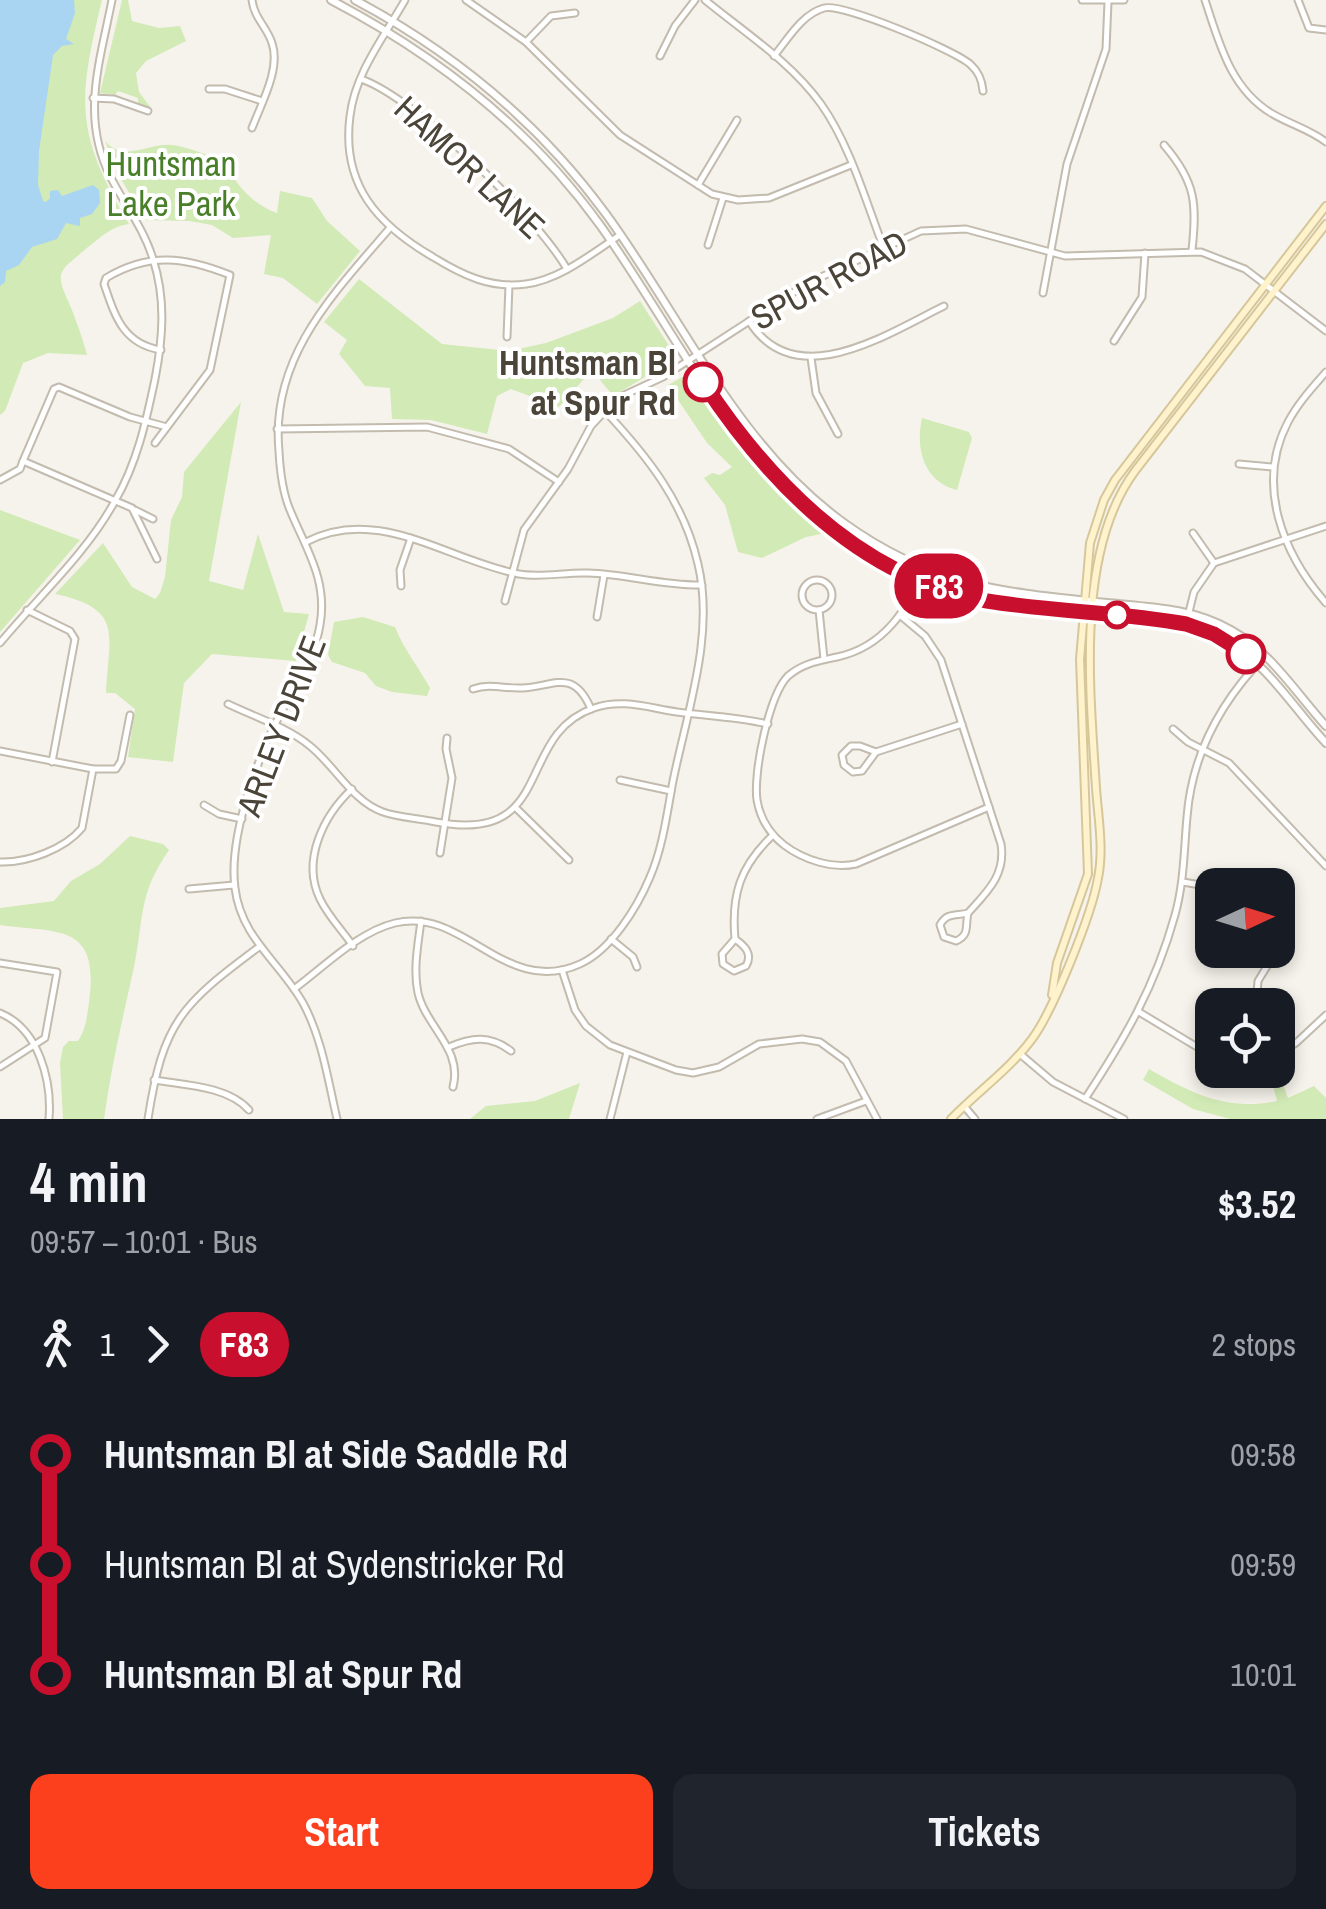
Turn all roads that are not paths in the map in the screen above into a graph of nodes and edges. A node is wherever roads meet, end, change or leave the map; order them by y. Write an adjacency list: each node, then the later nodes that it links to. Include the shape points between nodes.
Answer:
1 (112, 0): 25 (street)
2 (252, 0): 26 (street, via 275,54)
3 (330, 0): 18 (street)
4 (355, 0): 16 (street)
5 (406, 0): 16 (street)
6 (466, 0): 19 (street)
7 (695, 0): 20 (street)
8 (705, 0): 21 (street)
9 (1082, 0): 13 (street)
10 (1124, 0): 13 (street)
11 (1204, 0): 31 (street, via 1244,89 1269,112)
12 (1298, 0): 17 (street, via 1309,28)
13 (1108, 2): 46 (street, via 1106,49 1066,164)
14 (834, 3): 21 (street, via 809,15); 24 (street, via 958,56 978,73)
15 (574, 12): 19 (street, via 551,16)
16 (393, 21): 18 (street); 40 (street, via 521,118)
17 (1326, 30)
18 (387, 31): 22 (street); 41 (street, via 513,126)
19 (526, 42): 35 (street, via 620,135)
20 (660, 56)
21 (774, 56): 34 (street, via 822,106)
22 (360, 79): 39 (street, via 350,117 351,159 364,197); 48 (street, HAMOR LANE, via 392,94 476,166)
23 (209, 90): 26 (street)
24 (983, 91)
25 (93, 98): 27 (street); 47 (street, via 103,159)
26 (262, 101): 30 (street)
27 (148, 111)
28 (736, 120): 35 (street)
29 (1326, 126): 31 (street)
30 (252, 128)
31 (1318, 136): 32 (street)
32 (1326, 142)
33 (1164, 146): 44 (street, via 1192,188)
34 (851, 165): 36 (street, via 769,198); 43 (street)
35 (698, 186): 36 (street)
36 (723, 198): 42 (street)
37 (1326, 206): 50 (main road)
38 (1326, 224): 51 (main road)
39 (389, 229): 49 (street, via 465,276); 66 (street, ARLEY DRIVE, via 302,338 284,384)
40 (620, 235): 41 (street); 59 (street)
41 (611, 241): 48 (street); 61 (street)
42 (708, 245)
43 (883, 246): 46 (street, SPUR ROAD, via 921,231 954,228); 54 (street, SPUR ROAD)
44 (1192, 250): 45 (street, SPUR ROAD); 50 (street, SPUR ROAD, via 1235,264)
45 (1145, 252): 46 (street, SPUR ROAD); 57 (street, via 1142,297)
46 (1050, 253): 52 (street)
47 (154, 260): 58 (street); 58 (street, via 117,272 104,284 120,330); 65 (street, via 230,275 210,370)
48 (568, 268): 49 (street)
49 (508, 285): 56 (street)
50 (1266, 285): 51 (street, SPUR ROAD); 91 (main road, via 1115,480 1090,543)
51 (1275, 292): 55 (street, SPUR ROAD); 92 (main road, via 1113,504)
52 (1042, 293)
53 (944, 306): 60 (street, via 859,346)
54 (749, 322): 59 (street, SPUR ROAD); 60 (street, via 774,348)
55 (1326, 332)
56 (507, 336)
57 (1114, 341)
58 (160, 350): 64 (street)
59 (699, 354): 61 (street, SPUR ROAD); 84 (street, via 799,486 864,536)
60 (811, 357): 67 (street, via 816,393)
61 (688, 361): 63 (street, SPUR ROAD); 87 (street, via 778,482 858,546)
62 (1326, 372): 71 (street, via 1292,414)
63 (605, 411): 73 (street, SPUR ROAD); 88 (street, via 673,498)
64 (146, 421): 65 (street); 69 (street, via 59,387); 74 (street)
65 (167, 427): 68 (street)
66 (277, 429): 73 (street, via 427,427 509,449); 81 (street, ARLEY DRIVE, via 284,491)
67 (838, 434)
68 (154, 443)
69 (23, 461): 72 (street); 74 (street)
70 (1238, 464): 71 (street)
71 (1273, 467): 79 (street)
72 (0, 480)
73 (559, 482): 85 (street, SPUR ROAD, via 524,530)
74 (116, 500): 75 (street); 94 (street)
75 (132, 508): 76 (street); 82 (street)
76 (153, 519)
77 (1326, 526): 79 (street)
78 (1193, 533): 83 (street)
79 (1285, 537): 83 (street); 93 (street)
80 (410, 538): 81 (street, via 357,528); 85 (street); 89 (street)
81 (306, 542): 113 (street, ARLEY DRIVE, via 320,582 320,627)
82 (157, 559)
83 (1214, 563): 97 (street)
84 (925, 568): 87 (street); 91 (street, via 986,589)
85 (511, 572): 86 (street); 90 (street, SPUR ROAD)
86 (604, 574): 88 (street); 100 (street)
87 (920, 579): 96 (street, via 984,600); 99 (street)
88 (702, 585): 109 (street, via 702,634)
89 (400, 586)
90 (505, 600)
91 (1084, 600): 92 (street); 96 (main road)
92 (1095, 602): 97 (street); 98 (main road)
93 (1326, 603)
94 (27, 610): 102 (street); 121 (street, via 74,639)
95 (818, 610): 95 (street, via 802,595 815,580 831,591 829,603); 104 (street)
96 (1083, 612): 98 (street); 150 (main road, via 1088,874 1057,963)
97 (1188, 612): 101 (street); 103 (street, via 1229,628)
98 (1094, 613): 101 (street); 150 (main road, via 1090,686 1099,877)
99 (900, 616): 104 (street, via 868,644); 112 (street, via 937,652)
100 (598, 617)
101 (1186, 624): 105 (street, via 1228,641)
102 (0, 643)
103 (1264, 656): 105 (street); 114 (street)
104 (824, 659): 111 (street, via 783,682)
105 (1257, 664): 117 (street); 118 (street, via 1226,702)
106 (473, 689): 108 (street, via 561,682 583,693)
107 (228, 704): 113 (street)
108 (591, 708): 109 (street, via 626,703); 128 (street, via 559,734)
109 (687, 713): 111 (street); 125 (street)
110 (130, 715): 122 (street, via 116,769)
111 (768, 724): 131 (street, via 756,793)
112 (962, 724): 120 (street); 127 (street)
113 (274, 726): 124 (street, via 308,744); 129 (street, ARLEY DRIVE)
114 (1326, 726)
115 (1173, 729): 118 (street)
116 (447, 738): 130 (street, via 452,778)
117 (1326, 743)
118 (1202, 748): 135 (street, via 1236,770); 136 (street, via 1189,796)
119 (0, 752): 121 (street)
120 (876, 752): 120 (street, via 858,772 842,762 850,746)
121 (52, 762): 122 (street)
122 (93, 769): 134 (street, via 76,835 53,849)
123 (620, 780): 125 (street)
124 (352, 789): 130 (street, via 383,812); 144 (street, via 324,822 314,874 321,902)
125 (671, 791): 142 (street, via 651,876)
126 (204, 805): 129 (street)
127 (989, 807): 131 (street, via 849,866 811,858); 140 (street, via 1002,844 1001,867)
128 (516, 808): 130 (street, via 484,825); 133 (street)
129 (242, 820): 138 (street, ARLEY DRIVE)
130 (445, 824): 132 (street)
131 (773, 835): 143 (street, via 738,883)
132 (440, 853)
133 (570, 860)
134 (0, 862)
135 (1326, 866)
136 (1182, 882): 137 (street); 151 (street)
137 (1195, 884)
138 (234, 885): 139 (street); 145 (street, ARLEY DRIVE)
139 (189, 889)
140 (968, 913): 140 (street, via 963,938 944,937 944,919)
141 (421, 921): 144 (street, via 388,925); 148 (street, via 505,962); 159 (street, via 419,995)
142 (611, 939): 147 (street); 148 (street, via 591,958)
143 (735, 939): 143 (street, via 749,957 734,971 722,954)
144 (353, 946): 149 (street)
145 (258, 947): 149 (street, ARLEY DRIVE); 164 (street, via 178,1018)
146 (0, 963): 156 (street, via 56,972 45,1038)
147 (636, 967)
148 (562, 970): 161 (street, via 582,1020)
149 (294, 989): 172 (street, ARLEY DRIVE, via 314,1028)
150 (1050, 1006): 162 (main road)
151 (1140, 1012): 158 (street); 167 (street)
152 (0, 1014): 156 (street)
153 (1326, 1015): 154 (street)
154 (1318, 1023): 155 (street); 157 (street)
155 (1326, 1032)
156 (32, 1044): 163 (street); 170 (street, via 46,1074)
157 (1295, 1044)
158 (1195, 1046)
159 (448, 1047): 160 (street, via 482,1038); 165 (street)
160 (511, 1051)
161 (628, 1052): 166 (street, via 698,1073 756,1045 811,1040 842,1056); 173 (street)
162 (1020, 1054): 167 (street); 168 (main road)
163 (0, 1067)
164 (154, 1080): 169 (street, via 238,1099); 171 (street)
165 (453, 1087)
166 (867, 1100): 174 (street); 175 (street)
167 (1085, 1100): 178 (street)
168 (964, 1106): 176 (main road); 177 (street)
169 (249, 1110)
170 (49, 1119)
171 (148, 1119)
172 (337, 1119)
173 (610, 1119)
174 (817, 1119)
175 (877, 1119)
176 (952, 1119)
177 (975, 1119)
178 (1124, 1119)

